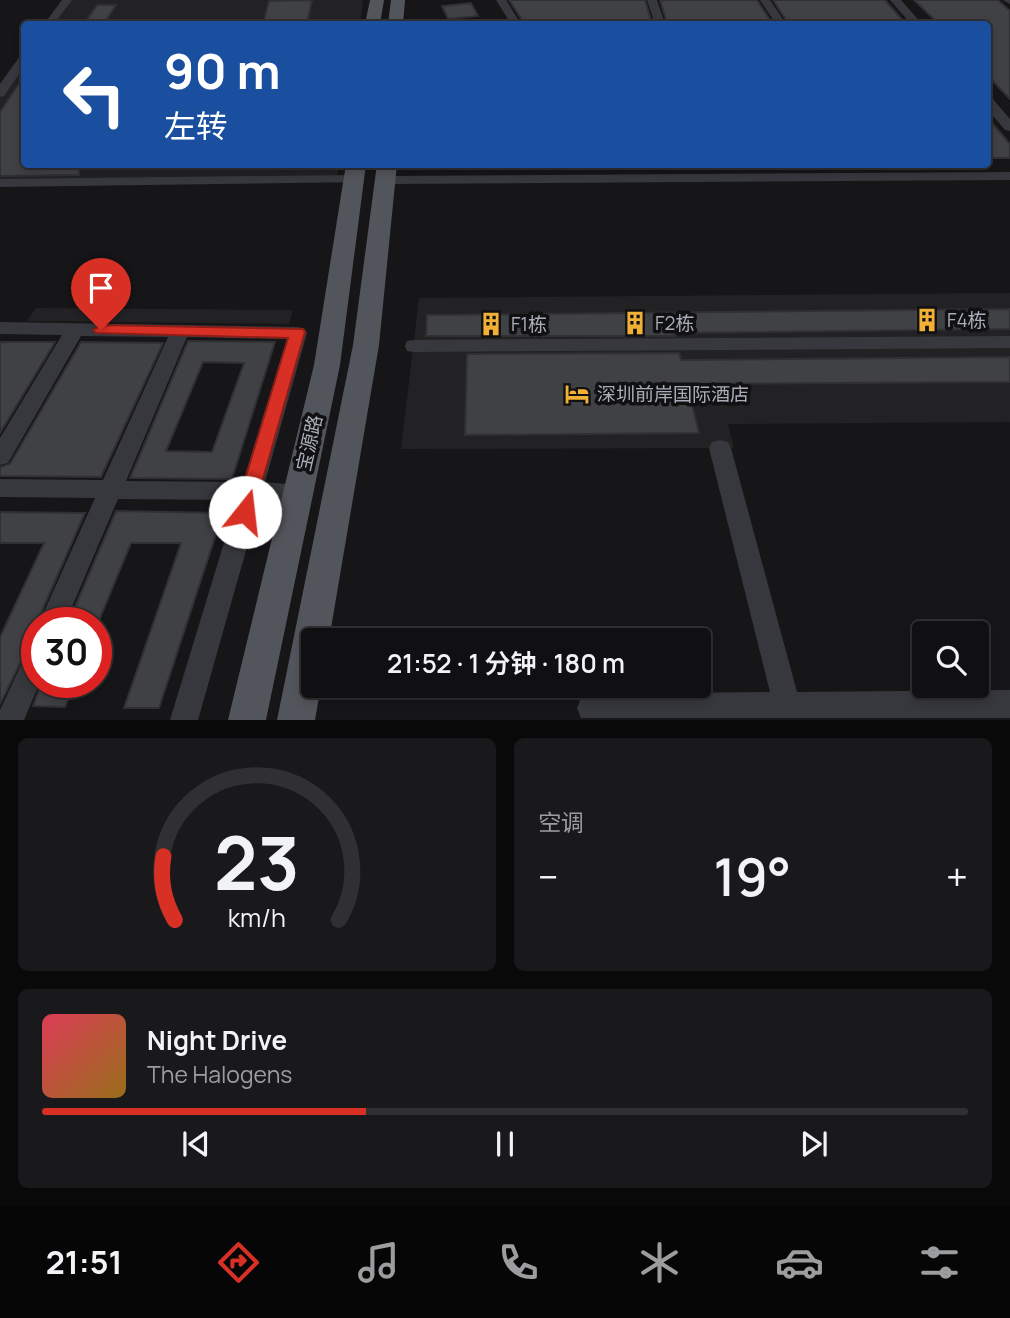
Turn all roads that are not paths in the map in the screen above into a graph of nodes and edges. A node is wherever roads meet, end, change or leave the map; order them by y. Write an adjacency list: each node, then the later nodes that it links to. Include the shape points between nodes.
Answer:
1 (67, 0): 8 (street)
2 (377, 0): 9 (main road)
3 (398, 0): 10 (main road)
4 (501, 0): 11 (street)
5 (652, 0): 12 (street)
6 (765, 0): 13 (street)
7 (895, 0): 14 (street)
8 (51, 21)
9 (374, 21)
10 (396, 21)
11 (514, 21)
12 (659, 21)
13 (779, 21)
14 (914, 21)
15 (21, 62): 17 (street)
16 (21, 63): 18 (street)
17 (0, 65)
18 (0, 93)
19 (991, 106): 20 (street)
20 (1010, 127)
21 (606, 168): 27 (street)
22 (713, 171): 23 (street); 27 (street)
23 (874, 171): 26 (street)
24 (356, 172): 28 (street); 39 (main road, 宝源路, via 327,365)
25 (386, 172): 27 (street); 48 (main road, 宝源路, via 366,345)
26 (1010, 176)
27 (612, 178)
28 (0, 183)
29 (0, 328): 30 (street)
30 (75, 330): 31 (street); 35 (street)
31 (180, 331): 37 (street); 38 (street, via 298,332)
32 (1010, 342): 33 (street)
33 (414, 345)
34 (720, 448): 44 (street)
35 (0, 457)
36 (0, 488): 37 (street)
37 (111, 489): 38 (street); 40 (street)
38 (251, 492): 39 (street); 46 (street)
39 (299, 492): 47 (main road, 宝源路)
40 (59, 607)
41 (21, 695): 45 (street)
42 (1010, 704): 44 (street)
43 (591, 708): 44 (street)
44 (790, 713)
45 (10, 719)
46 (184, 719)
47 (247, 719)
48 (296, 719)

